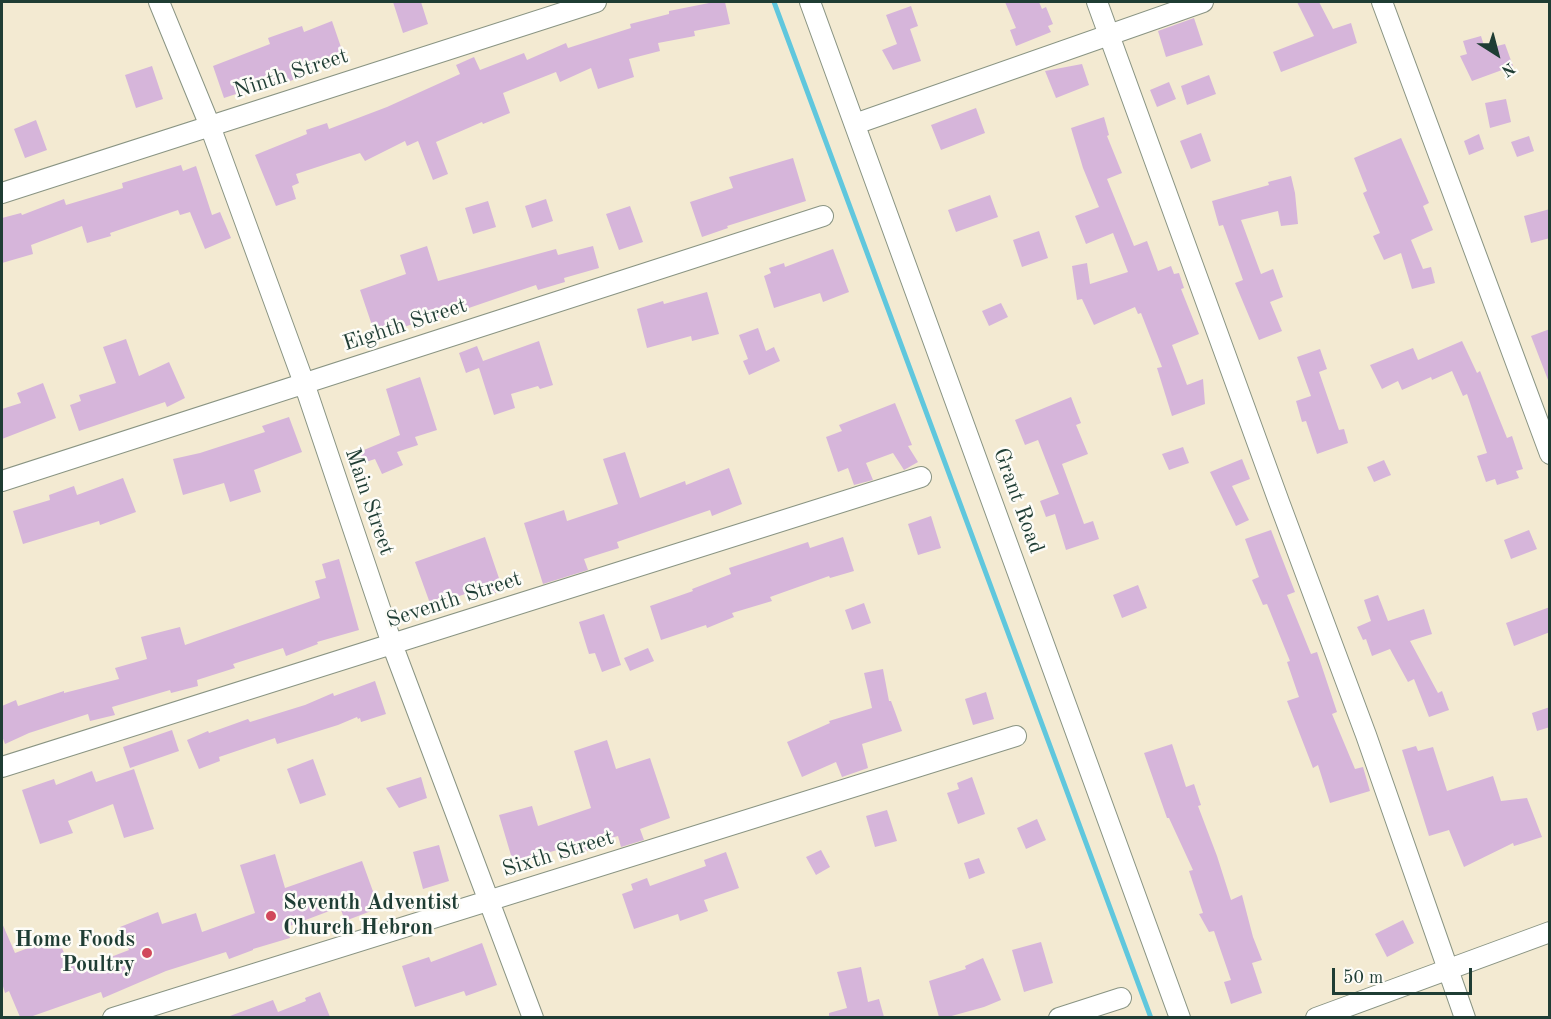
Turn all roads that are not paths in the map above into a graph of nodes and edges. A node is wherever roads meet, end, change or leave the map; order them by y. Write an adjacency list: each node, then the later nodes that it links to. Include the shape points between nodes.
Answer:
1 (159, 2): 9 (street, Main Street)
2 (596, 2): 9 (street, Ninth Street)
3 (810, 2): 8 (street, Grant Road)
4 (1097, 2): 7 (street)
5 (1203, 2): 7 (street)
6 (1382, 2): 13 (street)
7 (1110, 36): 8 (street); 21 (street)
8 (855, 124): 26 (street, Grant Road)
9 (210, 126): 10 (street, Ninth Street); 12 (street, Main Street)
10 (2, 193)
11 (823, 216): 12 (street, Eighth Street)
12 (304, 383): 15 (street, Eighth Street); 16 (street, Main Street)
13 (1550, 454)
14 (921, 477): 16 (street, Seventh Street)
15 (2, 481)
16 (392, 644): 18 (street, Seventh Street); 19 (street, Main Street)
17 (1016, 736): 19 (street, Sixth Street)
18 (2, 767)
19 (489, 901): 23 (street, Sixth Street); 24 (street, Main Street)
20 (1550, 932): 21 (street)
21 (1448, 969): 27 (street); 28 (street)
22 (1121, 998): 25 (street)
23 (114, 1017)
24 (533, 1017)
25 (1059, 1017)
26 (1180, 1017)
27 (1316, 1017)
28 (1465, 1017)

